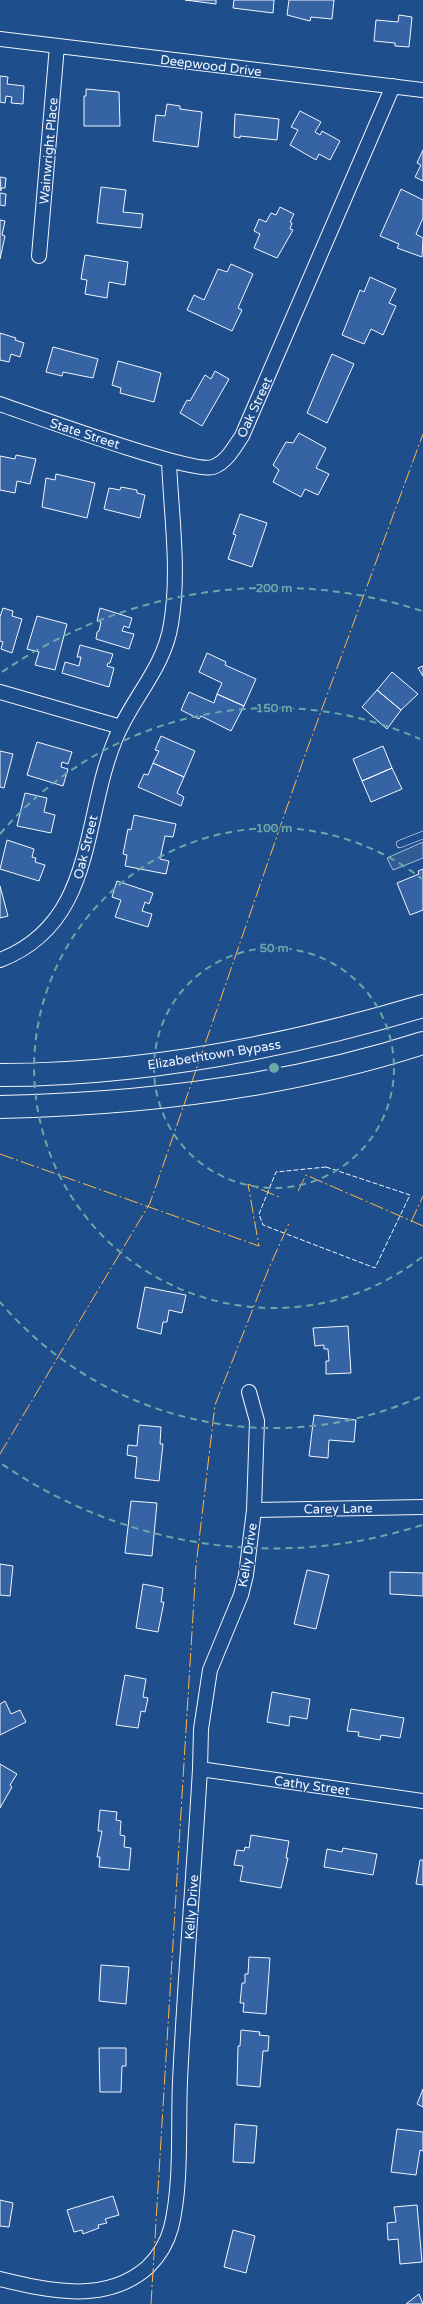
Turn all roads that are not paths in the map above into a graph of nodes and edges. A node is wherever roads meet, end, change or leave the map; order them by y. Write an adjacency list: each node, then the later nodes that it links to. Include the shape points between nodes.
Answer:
1 (0, 39): 2 (street, Deepwood Drive)
2 (57, 46): 3 (street, Deepwood Drive); 5 (street, Wainwright Place)
3 (393, 86): 4 (street, Deepwood Drive); 7 (street, Oak Street, via 242,436 228,456 213,467)
4 (423, 90)
5 (38, 256)
6 (0, 404): 7 (street, State Street)
7 (169, 461): 9 (street, Oak Street, via 176,589 171,625 161,659)
8 (0, 692): 9 (street)
9 (121, 726): 12 (street, Oak Street, via 105,767 83,862 64,909 43,935)
10 (423, 835): 11 (lane)
11 (400, 844)
12 (0, 960)
13 (423, 1006): 15 (highway, Elizabethtown Bypass, via 284,1043 159,1064 46,1075)
14 (423, 1043): 16 (highway, via 308,1073 197,1093 88,1104)
15 (0, 1075)
16 (0, 1107)
17 (249, 1392): 19 (street, Kelly Drive, via 256,1421)
18 (423, 1507): 19 (street, Carey Lane)
19 (254, 1510): 20 (street, Kelly Drive, via 241,1595 210,1670 201,1729)
20 (200, 1769): 21 (street, Cathy Street); 22 (street, Kelly Drive, via 175,2199 167,2240 156,2259 132,2281 98,2294 67,2293)
21 (423, 1801)
22 (0, 2279)

